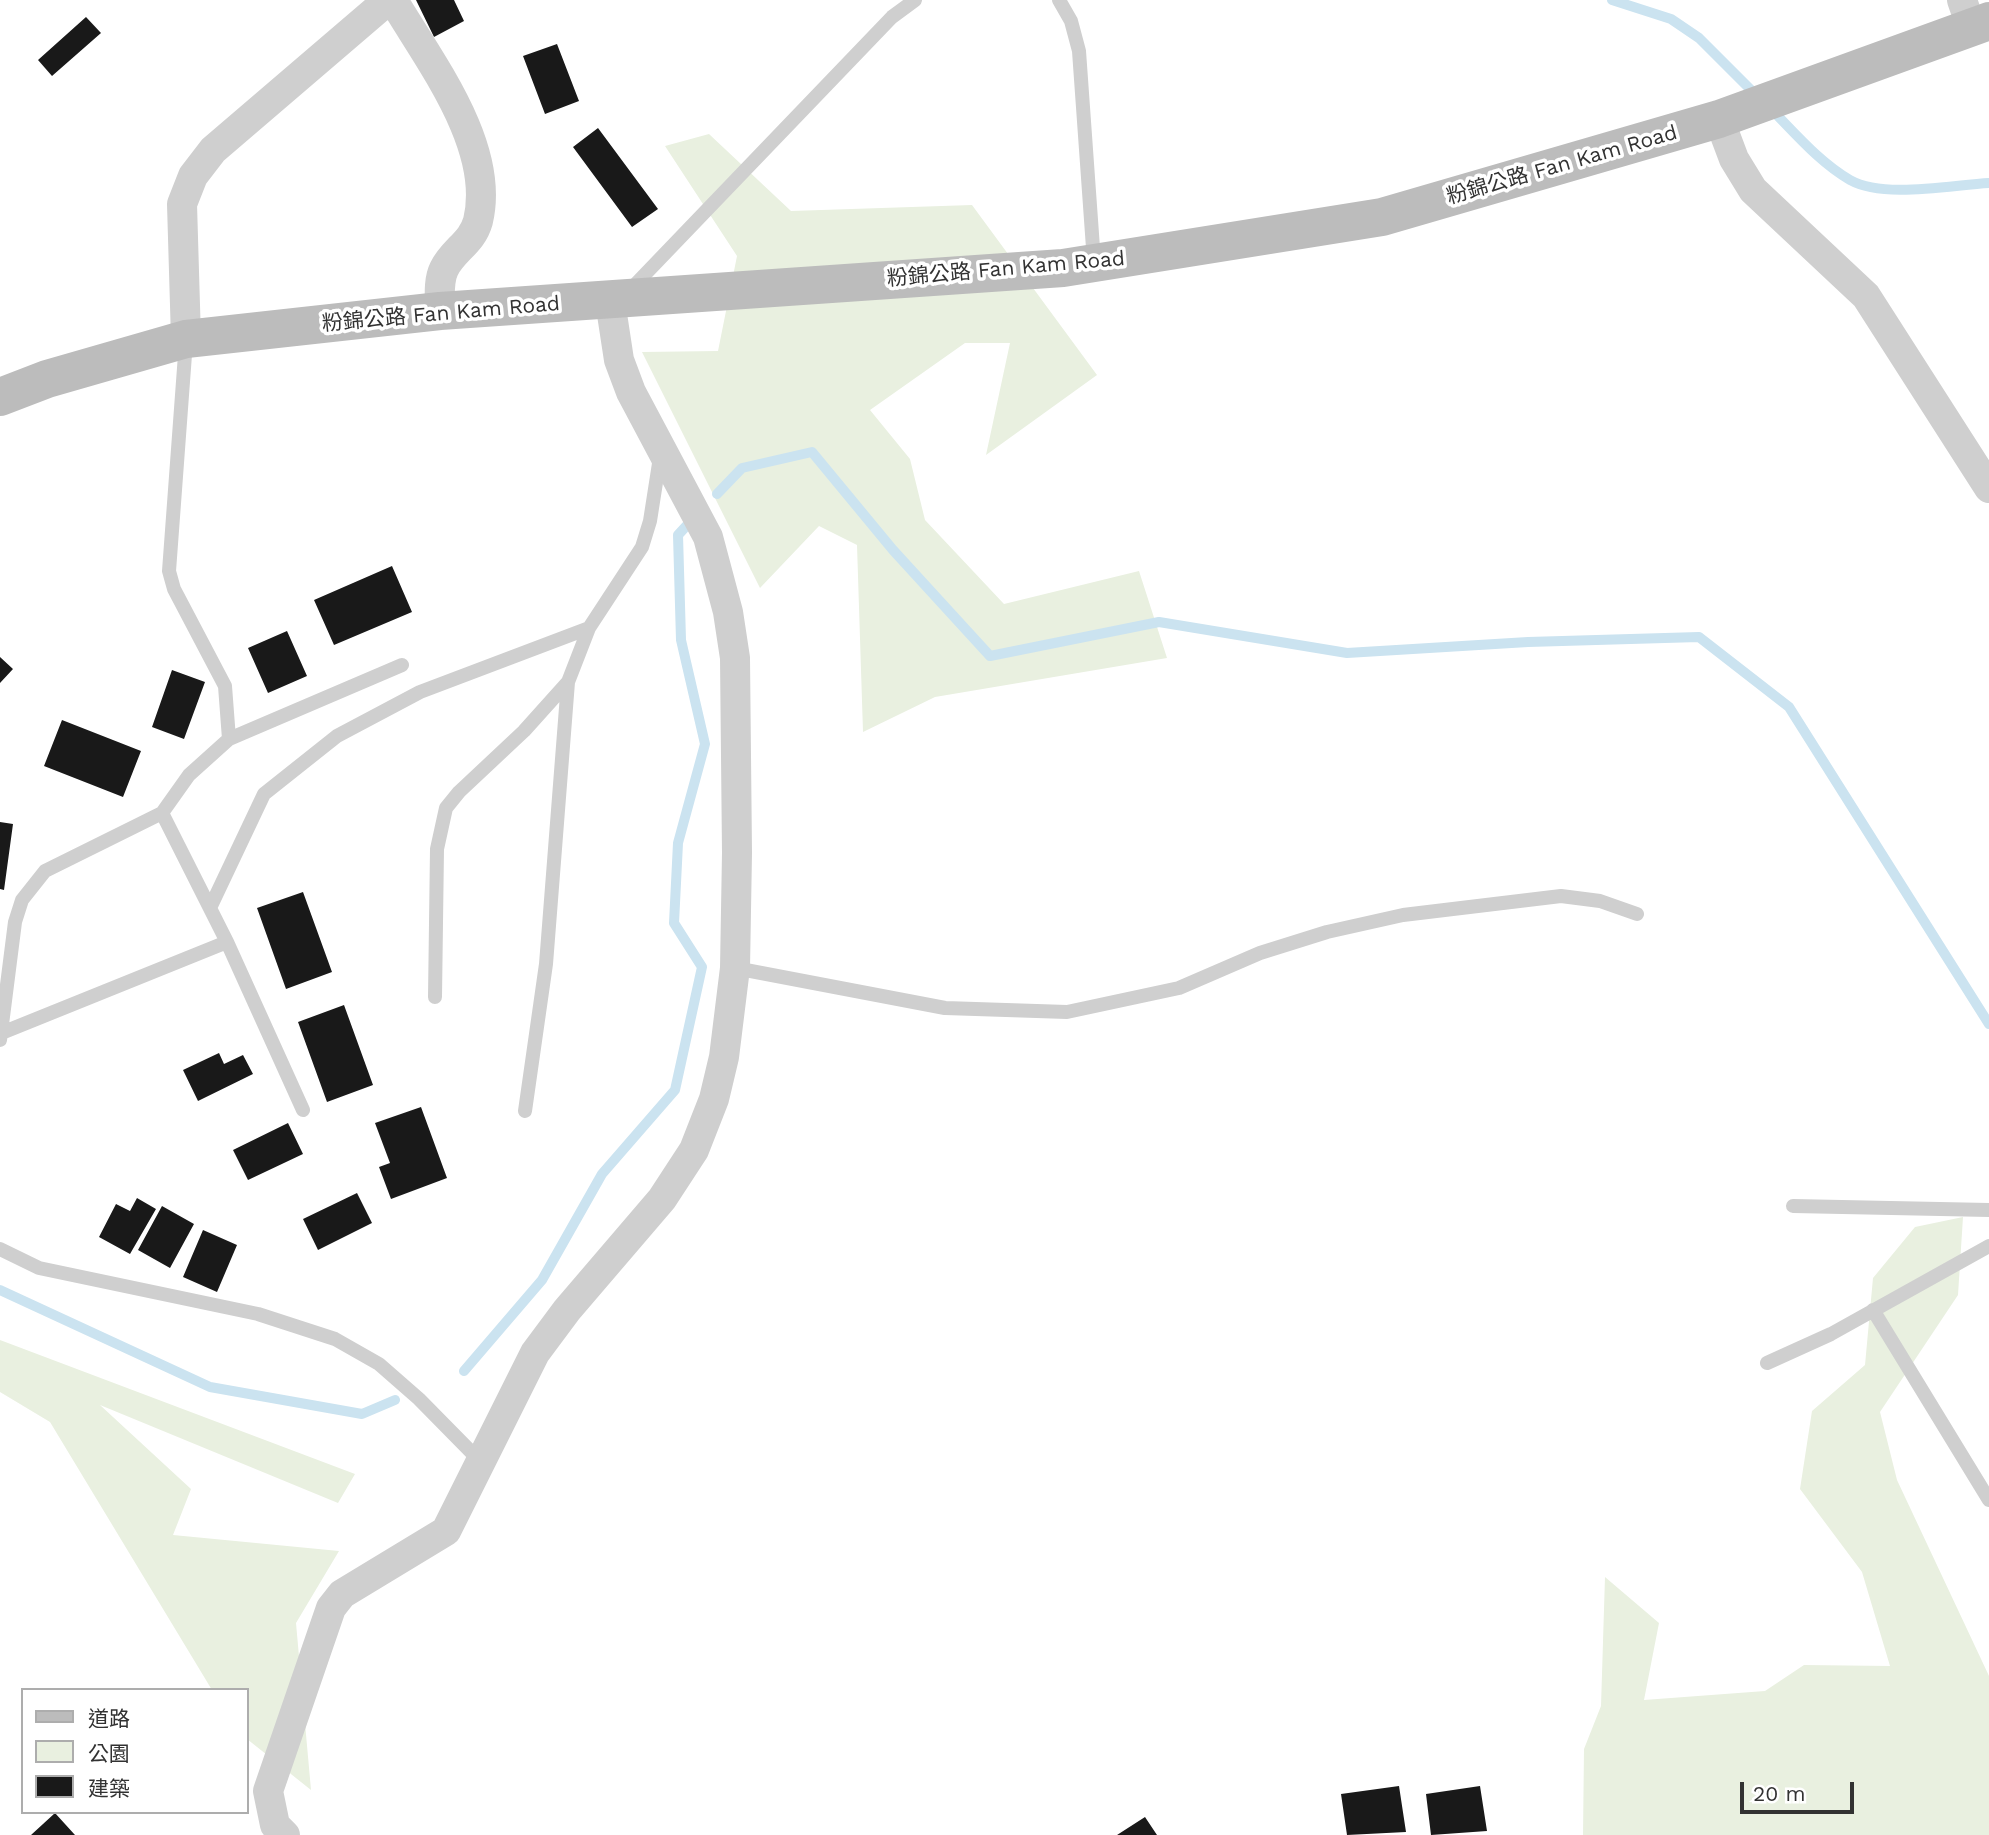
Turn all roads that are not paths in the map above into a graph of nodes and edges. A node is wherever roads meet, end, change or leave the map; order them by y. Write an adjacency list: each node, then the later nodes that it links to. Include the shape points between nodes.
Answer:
1 (391, 0): 8 (street, via 465,126 479,171 478,220 464,248 443,271); 9 (street, via 213,150 193,176 181,204)
2 (915, 0): 7 (lane, via 892,17)
3 (1059, 0): 6 (lane, via 1071,21 1079,51)
4 (1974, 15): 5 (main road, 粉錦公路 Fan Kam Road)
5 (1719, 118): 6 (main road, 粉錦公路 Fan Kam Road, via 1382,217); 12 (street, via 1734,159 1753,190 1866,296)
6 (1094, 263): 7 (main road, 粉錦公路 Fan Kam Road)
7 (615, 300): 8 (main road, 粉錦公路 Fan Kam Road); 11 (street, via 618,360)
8 (440, 311): 9 (main road, 粉錦公路 Fan Kam Road)
9 (186, 339): 10 (main road, 粉錦公路 Fan Kam Road); 16 (lane, via 169,570 174,589 225,685)
10 (0, 397)
11 (662, 449): 13 (lane, via 642,547); 21 (street, via 708,537 735,658)
12 (1989, 488)
13 (589, 628): 15 (lane); 18 (lane, via 421,692 337,736 264,794)
14 (402, 665): 16 (lane)
15 (568, 682): 22 (lane, via 446,808 437,849); 25 (lane, via 546,964)
16 (229, 739): 17 (lane, via 189,775)
17 (162, 813): 18 (lane); 23 (lane, via 45,871 30,887 15,922)
18 (210, 908): 20 (lane)
19 (1637, 914): 21 (lane, via 1600,901 1561,896 1404,915 1260,953 1179,988 1067,1012 945,1008)
20 (228, 942): 23 (lane); 24 (lane)
21 (734, 968): 32 (street, via 724,1057 694,1150 662,1199 535,1353)
22 (435, 997)
23 (2, 1036)
24 (303, 1110)
25 (525, 1111)
26 (1793, 1206): 27 (lane)
27 (1989, 1210)
28 (1989, 1246): 30 (lane)
29 (0, 1249): 32 (lane, via 39,1268 258,1314 335,1339 379,1364)
30 (1873, 1310): 31 (lane); 33 (lane)
31 (1767, 1363)
32 (481, 1462): 34 (street, via 446,1531 342,1594 331,1608 272,1772 268,1791)
33 (1989, 1500)
34 (274, 1832)

